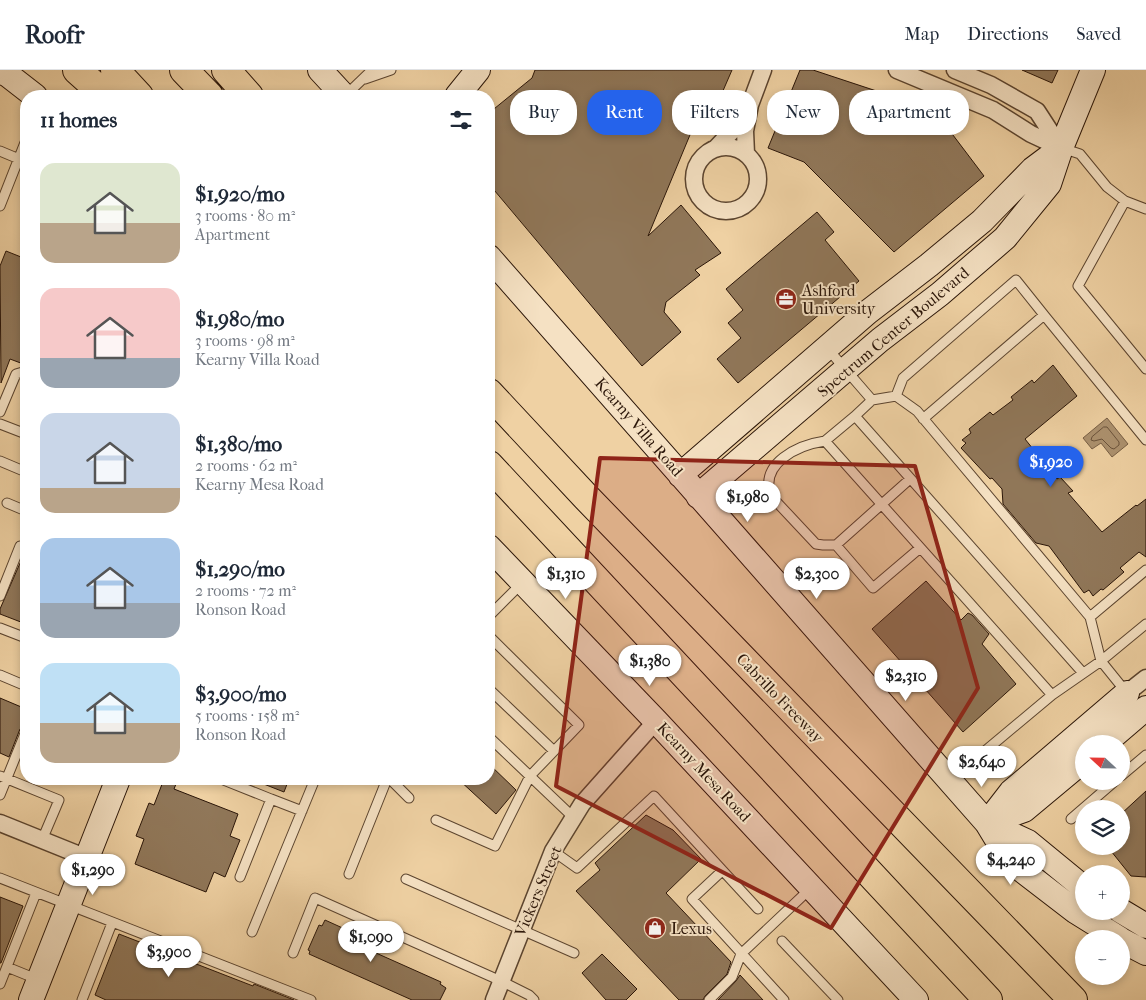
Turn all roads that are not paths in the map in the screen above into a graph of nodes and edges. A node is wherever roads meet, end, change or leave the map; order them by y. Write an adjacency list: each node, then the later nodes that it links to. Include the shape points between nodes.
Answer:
1 (77, 70): 16 (highway)
2 (114, 70): 17 (highway)
3 (184, 70): 18 (highway)
4 (226, 70): 19 (highway)
5 (320, 70): 20 (street)
6 (372, 70): 14 (lane)
7 (391, 70): 14 (lane)
8 (478, 70): 22 (street)
9 (763, 70): 23 (street)
10 (897, 70): 26 (street, via 994,110)
11 (955, 70): 26 (street, via 992,85 1037,111)
12 (1093, 70): 26 (street, Spectrum Center Boulevard)
13 (0, 72): 15 (street)
14 (362, 80): 21 (lane)
15 (28, 90)
16 (99, 90)
17 (134, 90)
18 (203, 90)
19 (244, 90)
20 (339, 90)
21 (351, 90)
22 (462, 90)
23 (756, 90)
24 (728, 135): 27 (street)
25 (744, 135): 29 (street)
26 (1061, 148): 31 (lane, via 1080,154 1106,187); 36 (street, Spectrum Center Boulevard, via 1033,169 982,220); 38 (street, Spectrum Center Boulevard, via 1049,184 1005,238)
27 (715, 149): 29 (street, via 726,147); 29 (street, via 699,163 695,184 705,203 724,211 745,205 757,187 756,166)
28 (0, 151): 30 (lane)
29 (746, 154)
30 (19, 159): 32 (lane)
31 (1125, 201): 33 (lane); 37 (lane, via 1078,286)
32 (0, 206)
33 (1146, 209)
34 (495, 264): 53 (street, Kearny Villa Road)
35 (1044, 315): 40 (lane, via 1016,280 903,378); 45 (lane); 48 (lane)
36 (826, 348): 38 (lane); 53 (street, Spectrum Center Boulevard)
37 (1146, 369)
38 (846, 370): 42 (lane); 55 (street, Spectrum Center Boulevard)
39 (20, 373): 43 (lane, via 16,374)
40 (896, 396): 42 (lane); 45 (lane)
41 (495, 399): 145 (highway, Cabrillo Freeway)
42 (872, 400): 44 (lane)
43 (0, 412)
44 (855, 416): 49 (lane); 54 (lane)
45 (923, 418): 67 (lane)
46 (0, 424): 47 (lane)
47 (20, 432)
48 (1146, 440)
49 (825, 441): 57 (lane); 59 (lane, via 810,443 787,454 771,473 769,488 771,496 816,544)
50 (0, 461): 51 (lane)
51 (20, 469)
52 (495, 471): 135 (highway)
53 (680, 475): 55 (street, Kearny Villa Road)
54 (910, 478): 57 (lane); 73 (lane)
55 (698, 496): 108 (street, Kearny Villa Road)
56 (7, 503): 58 (lane)
57 (881, 505): 59 (lane); 61 (lane)
58 (20, 508)
59 (836, 545): 61 (lane, via 874,588)
60 (20, 546): 65 (lane)
61 (920, 548): 78 (lane)
62 (495, 553): 64 (street, Kearny Mesa Road)
63 (1146, 570): 67 (lane)
64 (523, 583): 66 (lane); 81 (street, Kearny Mesa Road)
65 (0, 596)
66 (495, 610)
67 (1090, 617): 72 (lane)
68 (1146, 624): 72 (lane)
69 (0, 628): 70 (lane)
70 (20, 636)
71 (495, 642): 86 (lane, via 580,725)
72 (1101, 661): 73 (lane); 77 (lane)
73 (1083, 673): 78 (lane)
74 (0, 675): 76 (lane)
75 (1146, 678): 77 (street)
76 (20, 683)
77 (1127, 693): 108 (street, via 1011,792)
78 (1052, 695): 85 (lane)
79 (495, 696): 86 (lane)
80 (1146, 708): 82 (street)
81 (656, 722): 104 (street, Vickers Street, via 582,804); 118 (street, Kearny Mesa Road)
82 (1114, 735)
83 (20, 743): 91 (lane)
84 (495, 743): 90 (lane)
85 (985, 751)
86 (554, 752): 90 (lane)
87 (1146, 755): 89 (lane)
88 (1075, 768): 108 (street, via 1024,810)
89 (1130, 768)
90 (530, 776): 104 (lane); 106 (lane, via 495,846)
91 (3, 777): 92 (lane); 100 (lane)
92 (20, 784)
93 (22, 785): 109 (lane, via 59,800)
94 (116, 785): 111 (street)
95 (237, 785): 102 (lane)
96 (313, 785): 103 (lane)
97 (386, 785): 113 (lane)
98 (395, 785): 101 (lane)
99 (1104, 790): 105 (lane)
100 (0, 795)
101 (409, 798)
102 (272, 799): 103 (lane); 114 (lane)
103 (302, 811): 126 (lane)
104 (574, 818): 110 (street, Vickers Street)
105 (1070, 819)
106 (436, 820)
107 (0, 823): 109 (street)
108 (987, 823): 117 (street, Kearny Villa Road, via 1028,842); 128 (street, Kearny Villa Road, via 1010,861 1075,911)
109 (42, 840): 111 (street)
110 (553, 851): 112 (lane, via 577,868 654,796); 125 (street, Vickers Street)
111 (87, 858): 120 (street)
112 (722, 871): 121 (lane); 131 (lane, via 692,899)
113 (349, 874)
114 (240, 877)
115 (0, 878): 119 (lane)
116 (406, 879): 125 (lane)
117 (1075, 881)
118 (811, 888): 131 (lane); 143 (street, Kearny Mesa Road)
119 (36, 893): 120 (lane); 132 (lane)
120 (68, 906): 123 (lane); 134 (street)
121 (758, 908)
122 (1130, 916): 124 (street)
123 (112, 923): 136 (lane); 137 (lane)
124 (1146, 926)
125 (521, 931): 130 (lane); 133 (street, Vickers Street)
126 (252, 932)
127 (782, 941): 142 (lane)
128 (1133, 945)
129 (293, 953): 133 (lane, via 315,898)
130 (574, 953)
131 (741, 954): 140 (lane, via 732,977); 141 (lane)
132 (3, 976): 134 (lane)
133 (501, 981): 138 (street, Vickers Street); 139 (lane)
134 (35, 990)
135 (974, 990): 144 (highway)
136 (82, 1000)
137 (312, 1000)
138 (494, 1000)
139 (534, 1000)
140 (709, 1000)
141 (784, 1000)
142 (838, 1000)
143 (916, 1000)
144 (988, 1000)
145 (1073, 1000)

